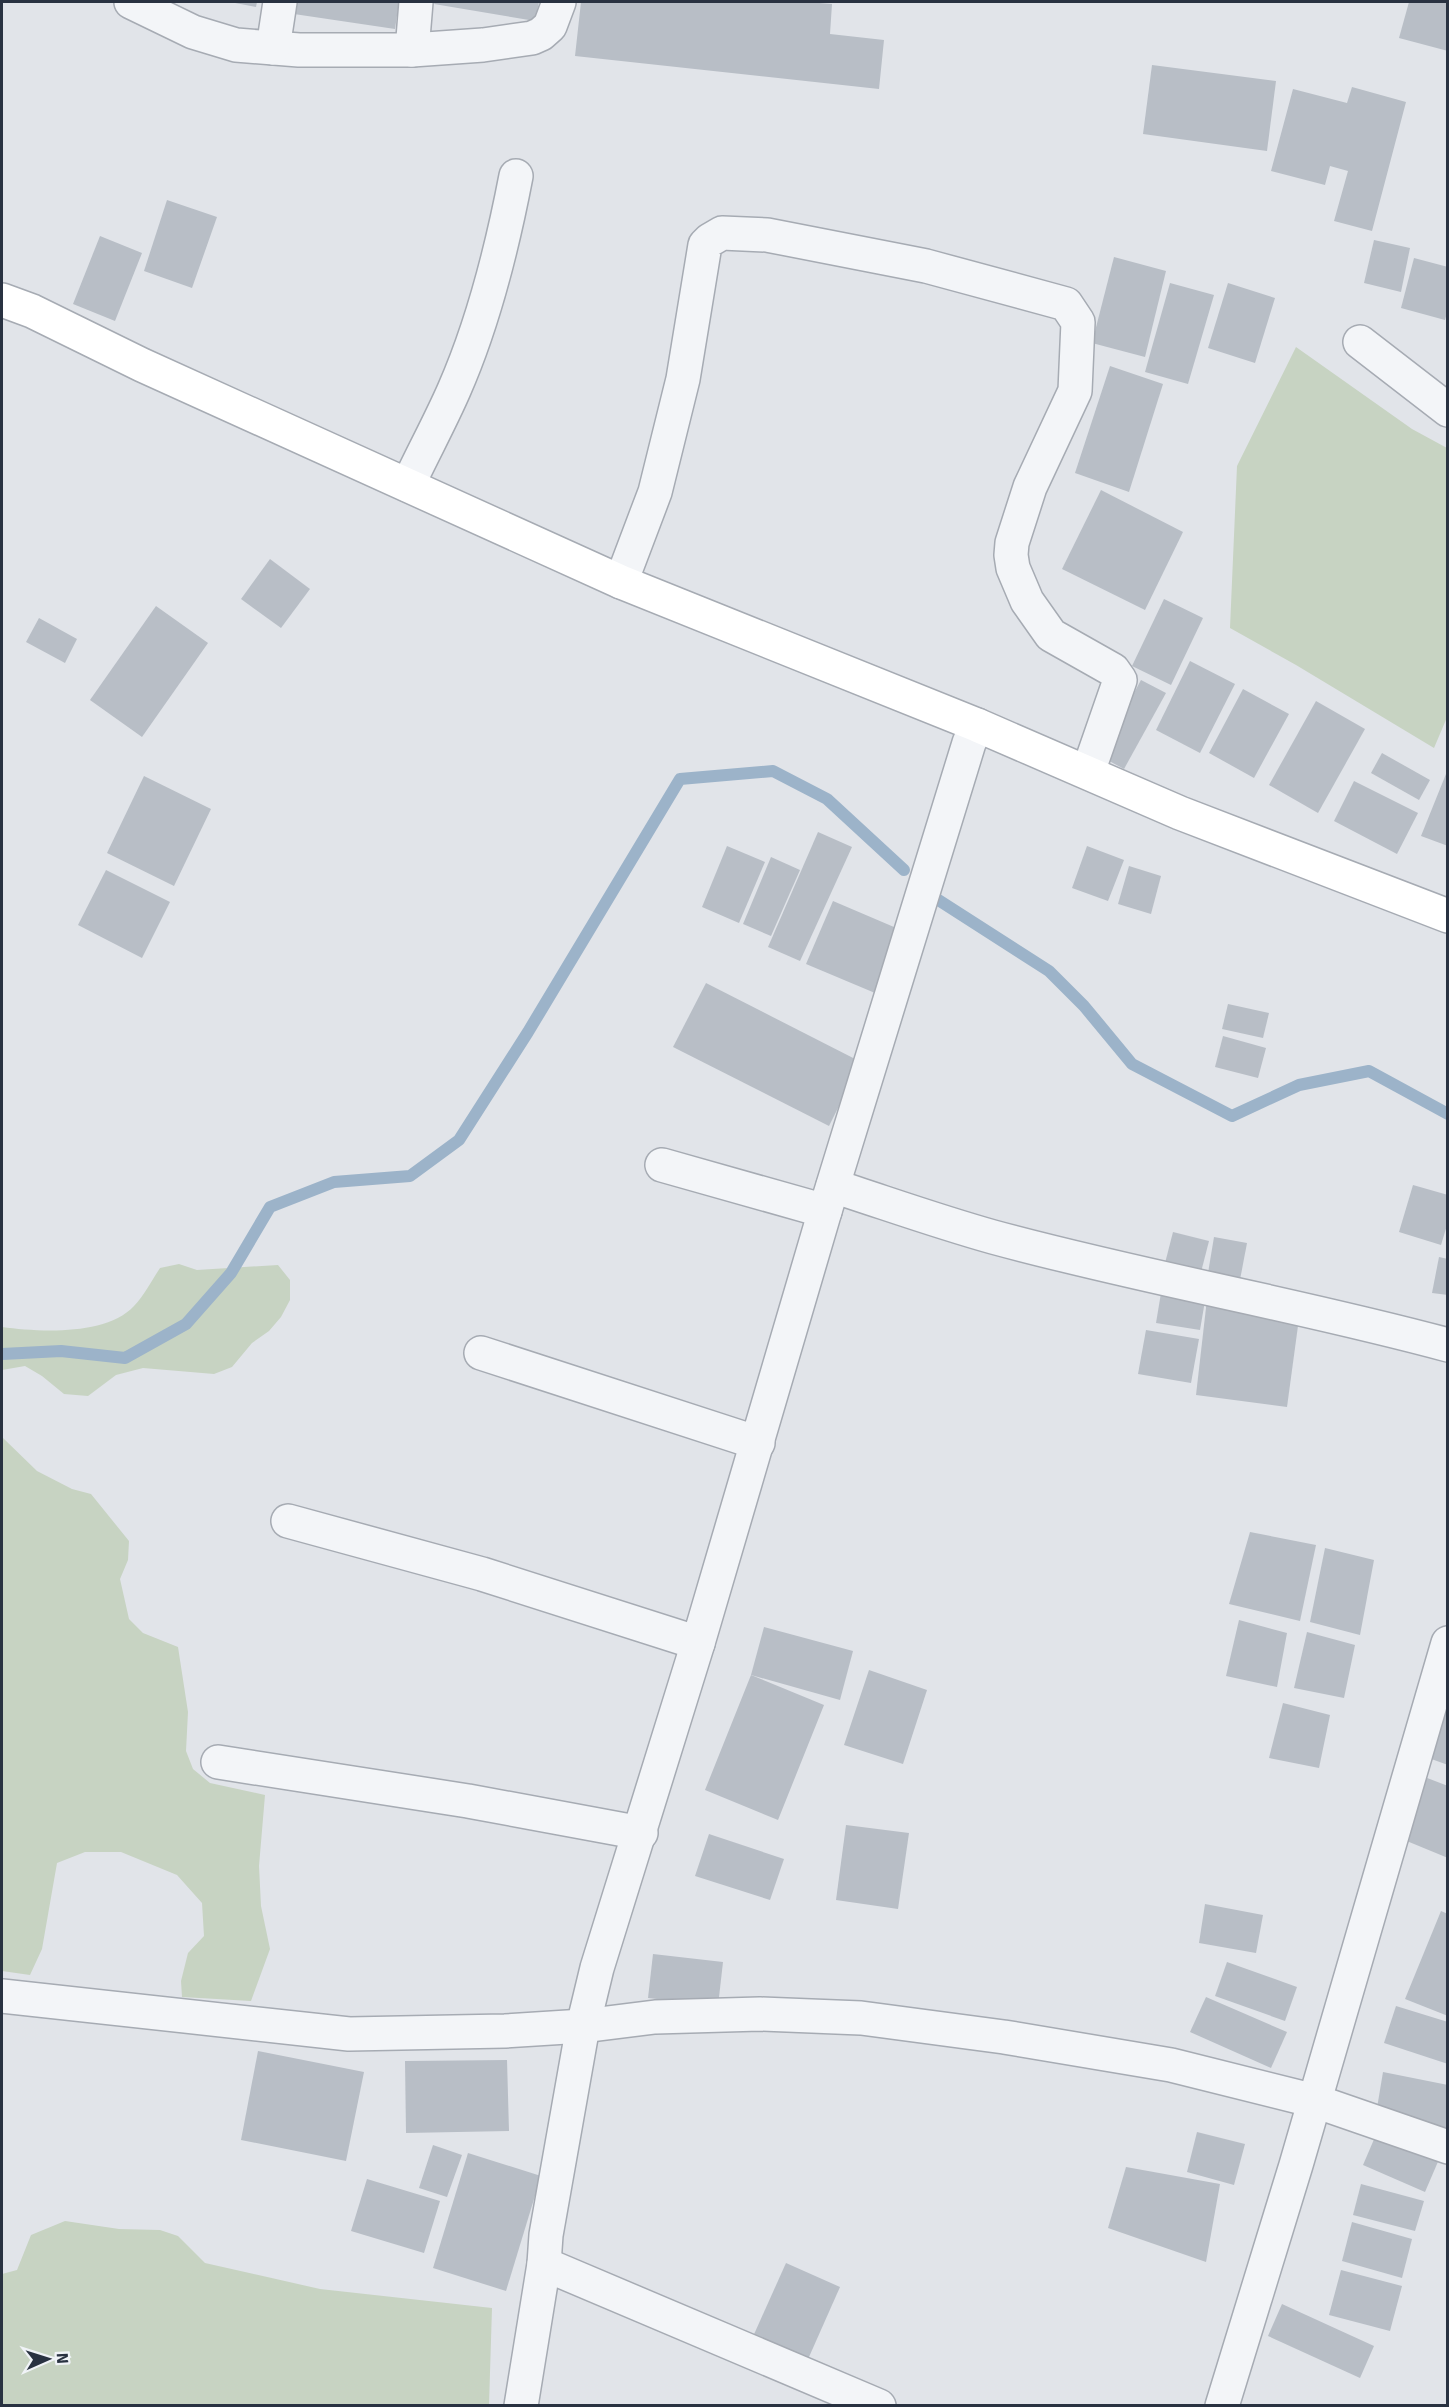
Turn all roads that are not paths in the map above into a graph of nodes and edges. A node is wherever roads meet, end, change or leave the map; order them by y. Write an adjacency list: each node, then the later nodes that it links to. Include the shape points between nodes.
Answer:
1 (131, 2): 5 (street, via 193,32 236,45)
2 (280, 2): 5 (street)
3 (416, 2): 6 (street)
4 (559, 2): 6 (street, via 550,26 532,38)
5 (273, 48): 6 (street)
6 (412, 50)
7 (516, 176): 11 (street, via 503,244 480,321 454,389)
8 (2, 300): 11 (main road)
9 (1360, 342): 10 (street)
10 (1448, 410)
11 (408, 485): 12 (main road)
12 (621, 582): 13 (main road); 14 (street, via 655,492 683,379 705,245 716,236 756,234 926,266 1066,304 1078,322 1075,392 1030,487 1011,555 1027,601 1051,635 1113,670 1120,680)
13 (977, 725): 14 (main road); 17 (street)
14 (1088, 772): 15 (main road, via 1180,813)
15 (1448, 916)
16 (662, 1165): 17 (street)
17 (829, 1198): 18 (street); 20 (street)
18 (1448, 1345)
19 (481, 1353): 20 (street)
20 (758, 1443): 23 (street)
21 (288, 1521): 23 (street, via 482,1574)
22 (1448, 1642): 28 (street)
23 (698, 1643): 25 (street)
24 (218, 1762): 25 (street)
25 (641, 1833): 27 (street, via 597,1968)
26 (2, 1996): 27 (street, via 349,2034)
27 (584, 2026): 28 (street, via 655,2017 748,2014 861,2018 1171,2065); 30 (street)
28 (1315, 2101): 29 (street); 33 (street)
29 (1448, 2147)
30 (544, 2264): 31 (street); 32 (street)
31 (521, 2406)
32 (879, 2406)
33 (1222, 2406)

